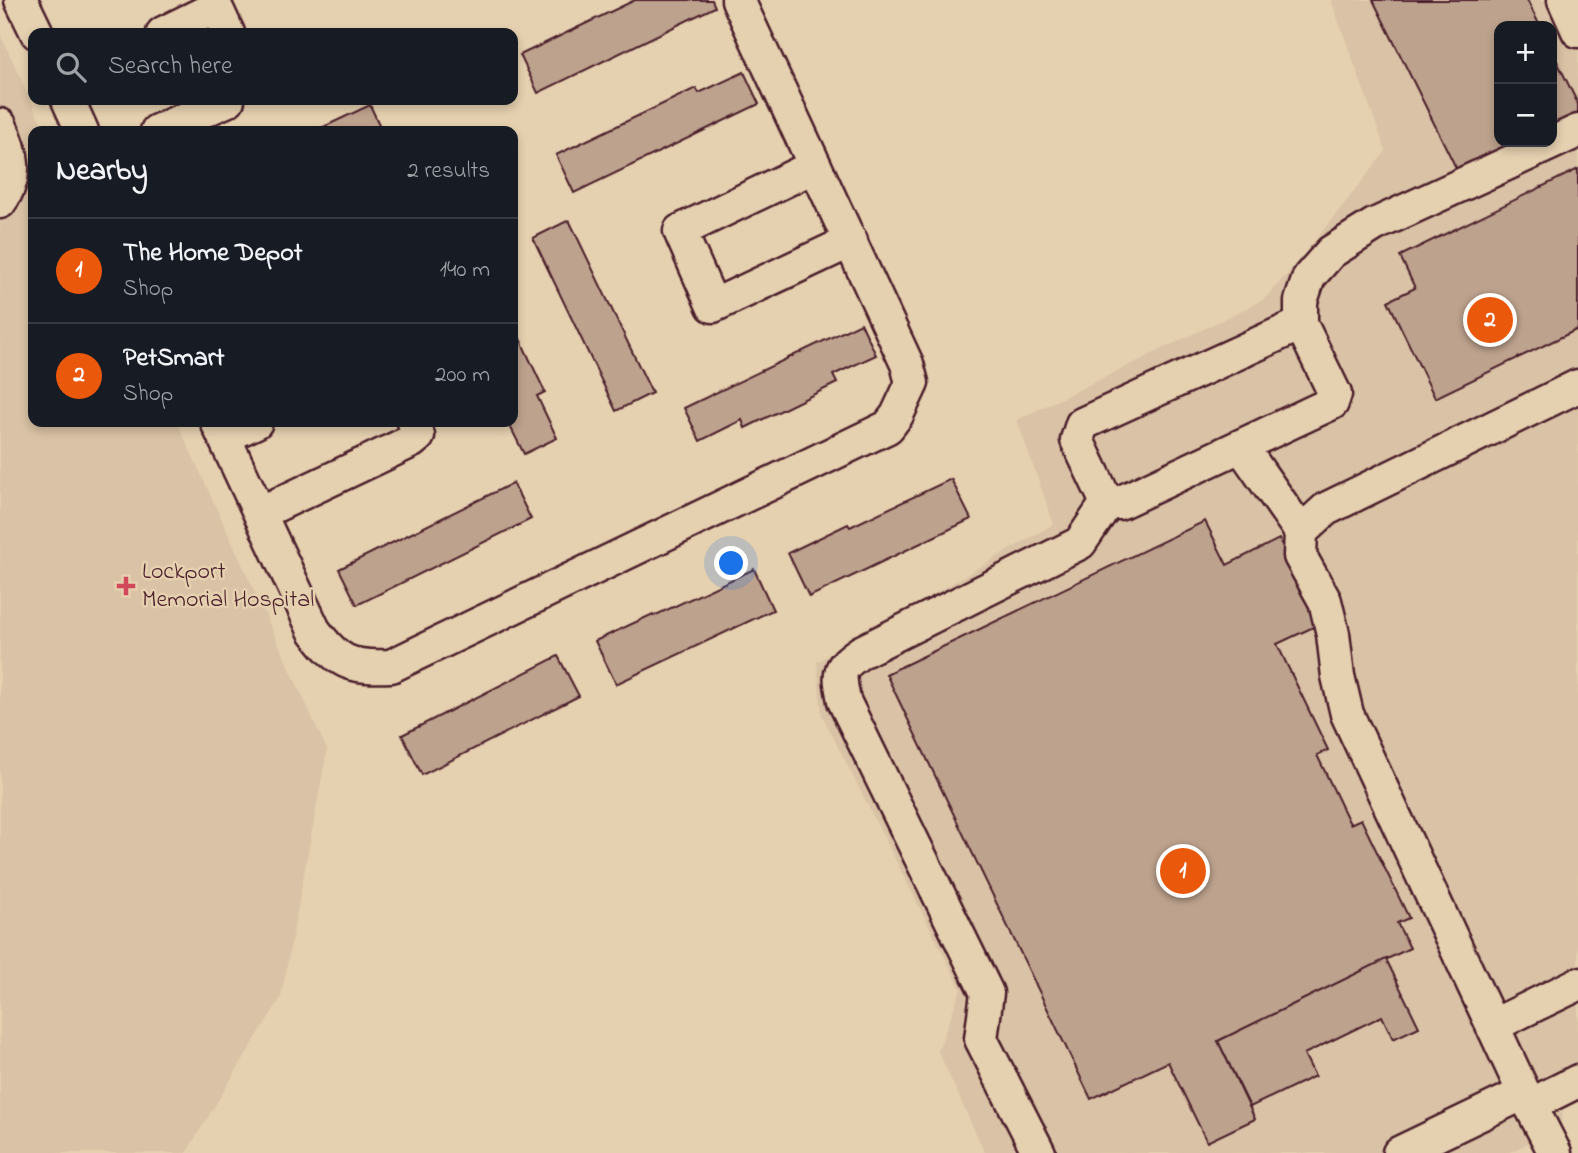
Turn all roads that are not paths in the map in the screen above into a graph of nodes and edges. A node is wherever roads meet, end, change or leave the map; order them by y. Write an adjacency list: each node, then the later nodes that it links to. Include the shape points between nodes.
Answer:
1 (21, 0): 4 (street)
2 (738, 0): 14 (street)
3 (1564, 0): 7 (street)
4 (35, 28)
5 (173, 28): 6 (street, via 216,7)
6 (226, 28)
7 (1578, 31)
8 (70, 105): 11 (street)
9 (217, 105): 12 (street)
10 (0, 125): 15 (street, via 13,167 9,190)
11 (80, 126)
12 (169, 126)
13 (1578, 131): 17 (street, via 1374,225 1331,252 1309,276 1301,301)
14 (816, 166): 16 (street); 16 (street, via 680,231 713,306)
15 (0, 202)
16 (851, 242): 23 (street, via 912,383 888,427 391,666 367,667 344,661 328,649 314,630)
17 (1301, 324): 21 (street, via 1335,394 1332,403); 22 (street, via 1082,425 1077,440)
18 (1578, 386): 24 (street, via 1326,509)
19 (415, 427): 23 (street, via 418,436 412,441)
20 (221, 429): 23 (street)
21 (1241, 446): 22 (street, via 1119,503); 24 (street)
22 (1107, 503): 29 (street, via 1080,543 861,652 846,663 840,678 844,701 987,993 981,1039)
23 (260, 513)
24 (1301, 532): 26 (street, via 1300,556 1325,601 1347,714)
25 (1578, 984): 26 (street)
26 (1492, 1026): 28 (street)
27 (1578, 1081): 28 (street)
28 (1527, 1099): 30 (street); 31 (street)
29 (1039, 1153)
30 (1399, 1153)
31 (1555, 1153)

